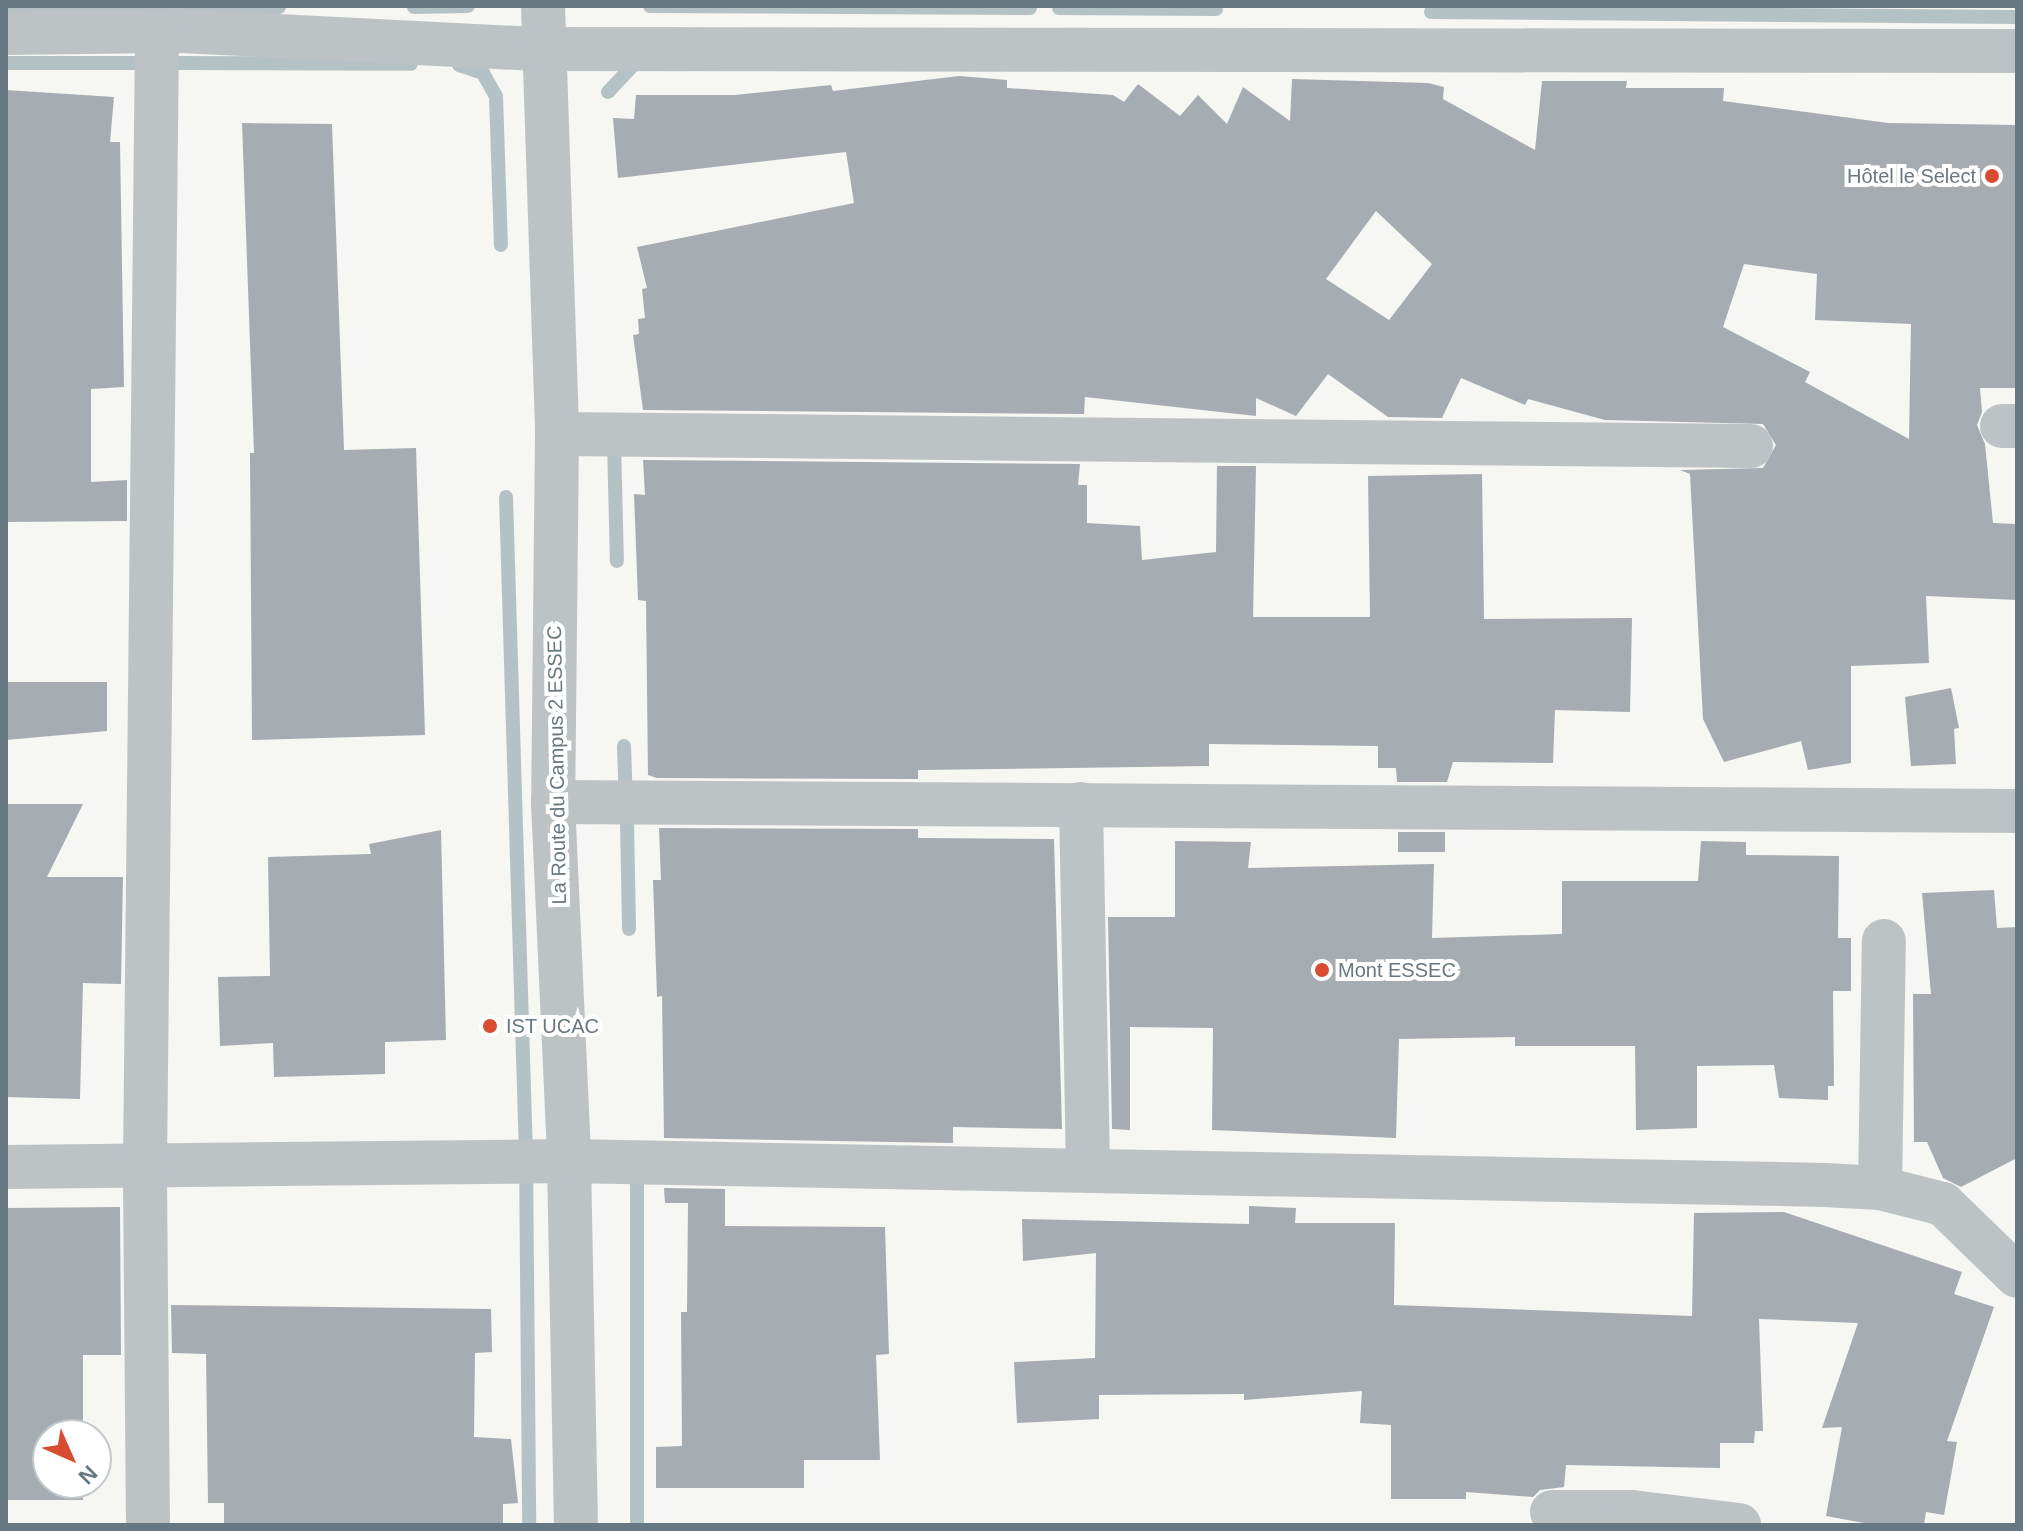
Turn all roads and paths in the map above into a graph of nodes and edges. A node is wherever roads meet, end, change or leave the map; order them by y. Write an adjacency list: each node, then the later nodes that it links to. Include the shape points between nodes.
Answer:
1 (543, 6): 4 (street, La Route du Campus 2 ESSEC)
2 (172, 23): 3 (street); 4 (street); 13 (street)
3 (6, 33)
4 (540, 49): 5 (street); 6 (street, La Route du Campus 2 ESSEC)
5 (2017, 51)
6 (557, 434): 7 (street); 8 (street, La Route du Campus 2 ESSEC)
7 (1751, 446)
8 (553, 802): 9 (street); 12 (street, La Route du Campus 2 ESSEC)
9 (1081, 804): 10 (street); 15 (street)
10 (2017, 811)
11 (1884, 941): 16 (street)
12 (569, 1161): 13 (street); 15 (street); 20 (street, La Route du Campus 2 ESSEC)
13 (145, 1164): 14 (street); 19 (street)
14 (6, 1167)
15 (1088, 1171): 16 (street)
16 (1880, 1188): 17 (street, via 1943,1204)
17 (2017, 1276)
18 (1552, 1512): 21 (street, via 1632,1512)
19 (148, 1525)
20 (576, 1525)
21 (1739, 1525)

